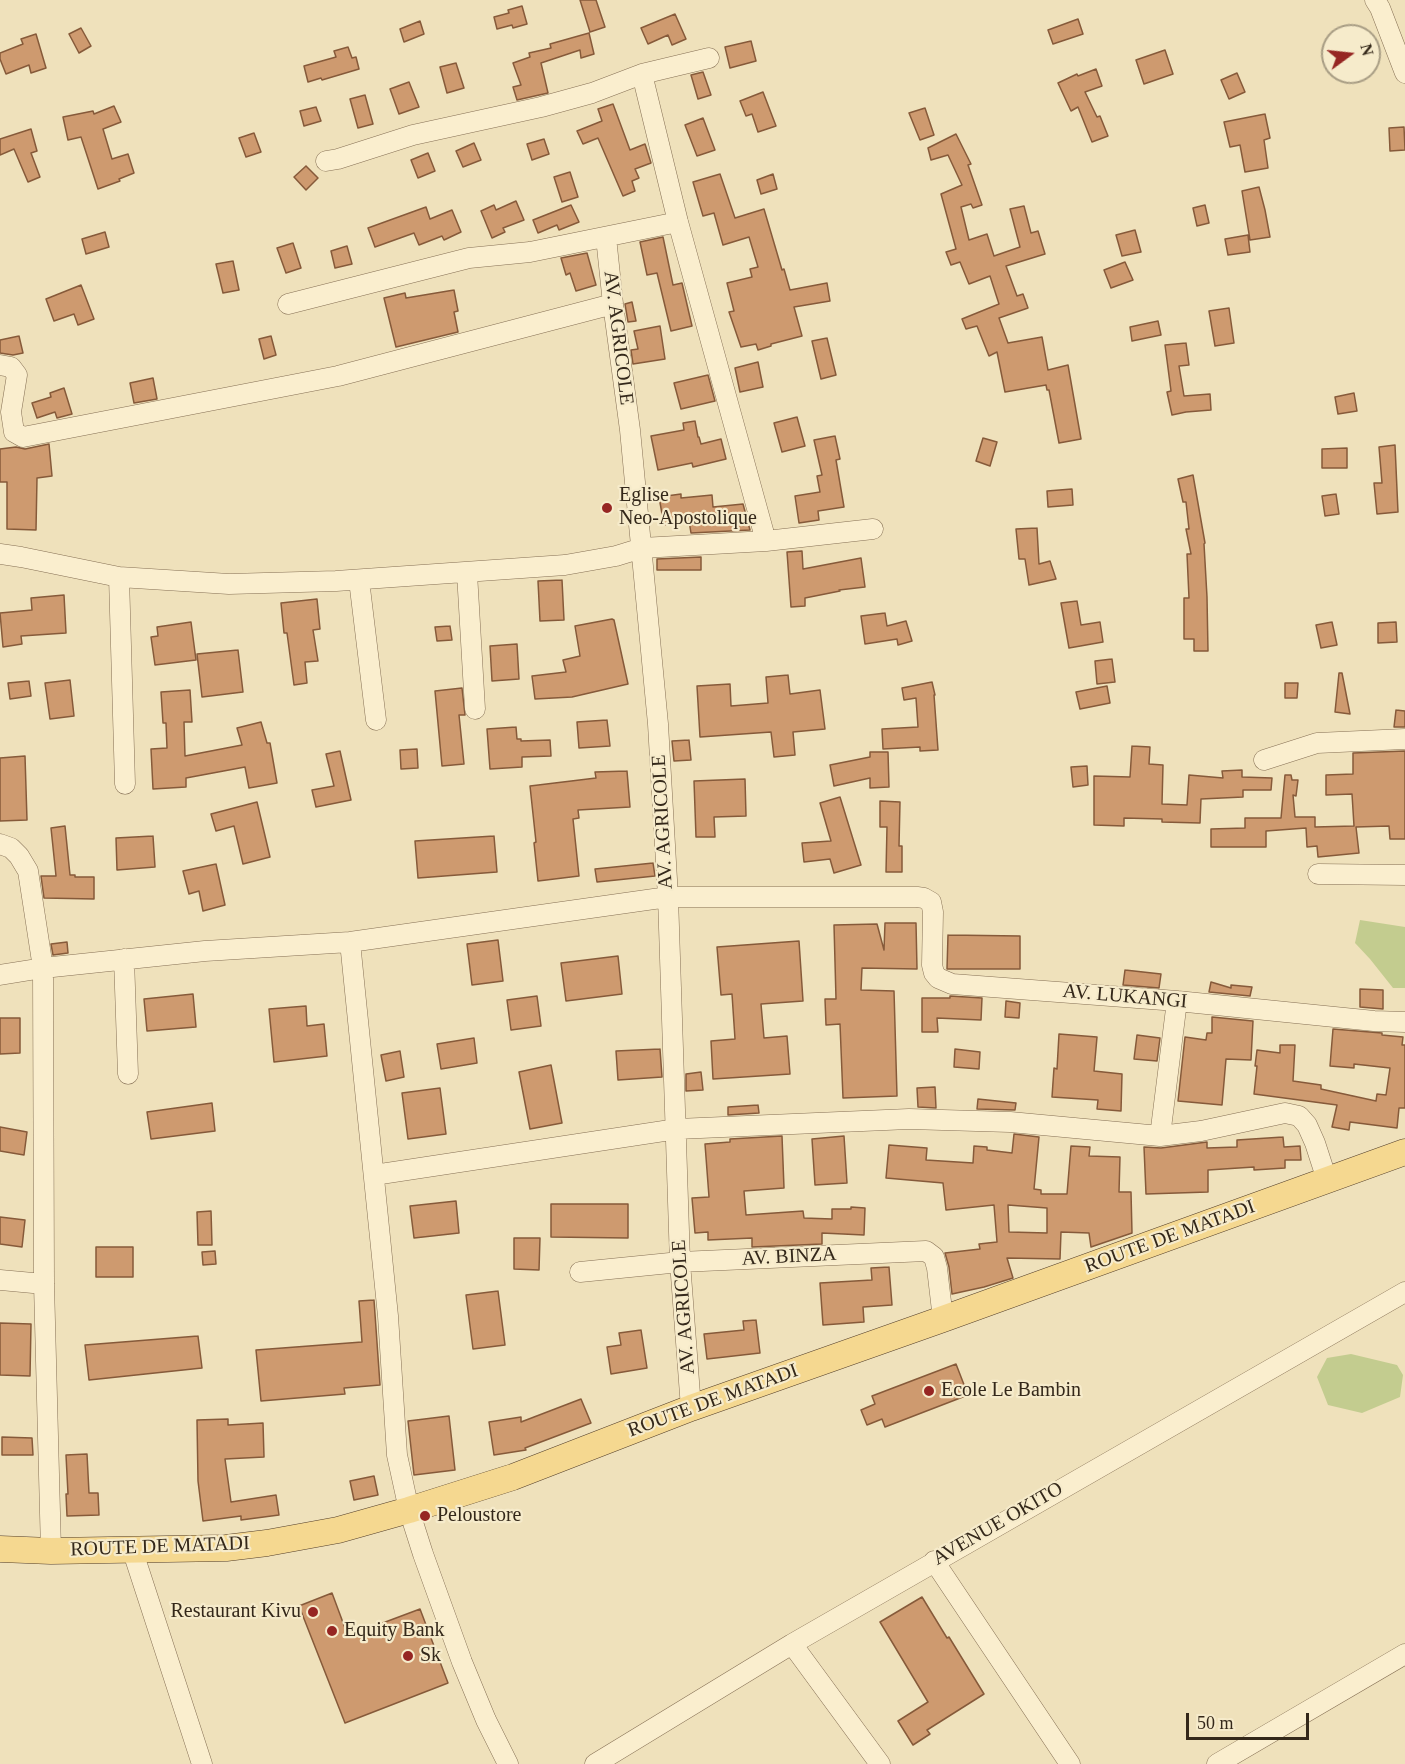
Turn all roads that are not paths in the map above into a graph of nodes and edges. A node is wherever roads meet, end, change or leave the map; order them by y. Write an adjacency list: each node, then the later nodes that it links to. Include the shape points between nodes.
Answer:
1 (1375, 0): 4 (street)
2 (709, 58): 3 (street)
3 (642, 74): 5 (street, via 592,93 413,135); 6 (street)
4 (1405, 74)
5 (326, 161)
6 (678, 222): 7 (street); 12 (street)
7 (606, 237): 8 (street, via 530,252 469,258); 9 (street, AV. AGRICOLE)
8 (288, 304)
9 (613, 304): 10 (street, via 338,376 23,437 14,432 11,412 17,375 10,367); 13 (street, AV. AGRICOLE)
10 (0, 365)
11 (873, 529): 12 (street)
12 (766, 541): 13 (street)
13 (642, 548): 15 (street, via 565,565); 26 (street, AV. AGRICOLE)
14 (0, 554): 16 (street)
15 (467, 573): 17 (street); 18 (street)
16 (119, 577): 17 (street, via 229,584); 22 (street)
17 (359, 580): 19 (street)
18 (475, 709)
19 (376, 720)
20 (1405, 739): 21 (street, via 1317,744)
21 (1264, 760)
22 (126, 784)
23 (0, 844): 29 (street, via 20,856 28,871)
24 (1318, 874): 25 (street)
25 (1405, 875)
26 (668, 897): 27 (street); 31 (street, AV. LUKANGI, via 924,898 931,902 933,912 934,973 952,984); 34 (street, AV. AGRICOLE)
27 (350, 942): 28 (street); 37 (street)
28 (124, 959): 29 (street); 33 (street)
29 (42, 968): 30 (street); 42 (street)
30 (0, 975)
31 (1177, 1001): 32 (street, AV. LUKANGI); 35 (street)
32 (1405, 1022)
33 (128, 1074)
34 (677, 1129): 35 (street, via 909,1119 1010,1122); 37 (street); 39 (street, AV. AGRICOLE)
35 (1160, 1136): 38 (street, via 1285,1113 1299,1116 1307,1125)
36 (1405, 1152): 38 (main road, ROUTE DE MATADI)
37 (374, 1175): 46 (street, via 397,1455)
38 (1328, 1180): 44 (main road, ROUTE DE MATADI)
39 (680, 1262): 40 (street, AV. BINZA); 44 (street, AV. BINZA, via 926,1251 934,1257 937,1268); 45 (street, AV. AGRICOLE)
40 (580, 1272)
41 (0, 1280): 42 (street)
42 (44, 1284): 49 (street)
43 (1405, 1292): 50 (street, AVENUE OKITO)
44 (943, 1319): 45 (main road, ROUTE DE MATADI)
45 (691, 1408): 46 (main road, ROUTE DE MATADI, via 513,1477)
46 (409, 1510): 48 (main road, ROUTE DE MATADI, via 338,1530 267,1543 226,1548); 55 (street, via 462,1662)
47 (0, 1549): 49 (main road, ROUTE DE MATADI)
48 (132, 1549): 49 (main road, ROUTE DE MATADI); 54 (street)
49 (51, 1551)
50 (934, 1561): 51 (street, AVENUE OKITO); 58 (street)
51 (792, 1644): 53 (street, AVENUE OKITO); 57 (street)
52 (1405, 1654): 59 (street)
53 (619, 1758): 56 (street, AVENUE OKITO)
54 (202, 1764)
55 (508, 1764)
56 (595, 1764)
57 (880, 1764)
58 (1070, 1764)
59 (1217, 1764)

